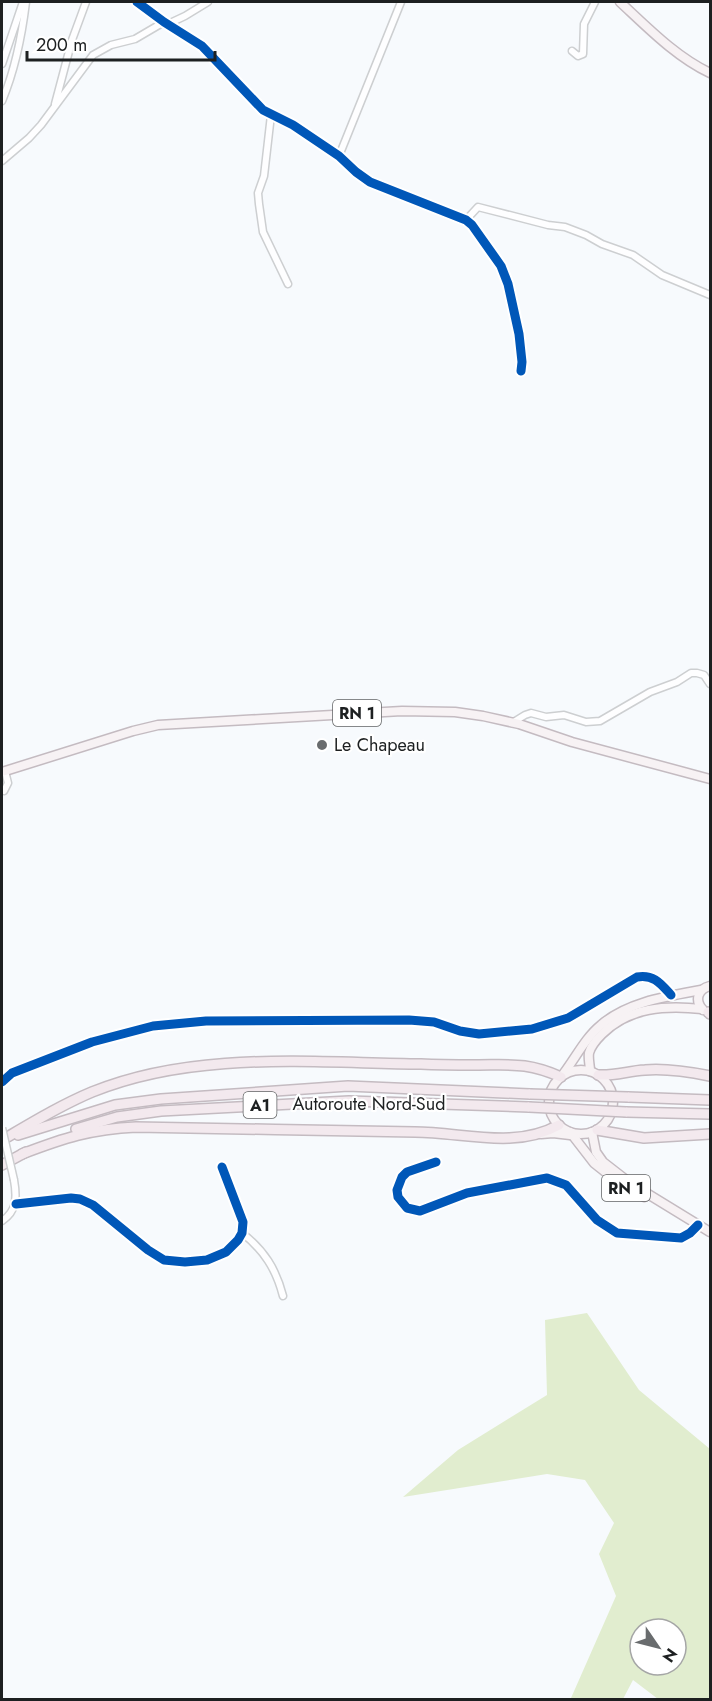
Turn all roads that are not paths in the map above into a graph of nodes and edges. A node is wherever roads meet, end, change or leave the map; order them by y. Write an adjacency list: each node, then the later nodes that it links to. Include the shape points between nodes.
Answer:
1 (25, 2): 10 (street); 12 (street, via 23,26)
2 (86, 2): 13 (street)
3 (136, 2): 8 (street)
4 (208, 2): 8 (street)
5 (401, 2): 15 (street)
6 (595, 2): 9 (street, via 584,24 583,54 578,56)
7 (624, 2): 11 (main road, via 666,42 697,67)
8 (166, 23): 13 (street, via 135,39 102,48); 14 (street, via 202,46)
9 (572, 51)
10 (2, 64)
11 (711, 73)
12 (2, 101)
13 (55, 104): 16 (street, via 29,138)
14 (271, 115): 15 (street); 18 (street, via 259,204 263,232)
15 (339, 156): 17 (street, via 370,182)
16 (2, 161)
17 (466, 220): 19 (street, via 478,207 566,227 633,255 662,275); 20 (street, via 501,266 519,334)
18 (288, 284)
19 (711, 295)
20 (521, 371)
21 (711, 684): 22 (street, via 704,675 691,674 592,723 564,715 546,717 531,713)
22 (512, 723): 23 (main road, RN 1, via 455,712 402,711 158,725); 24 (main road, RN 1)
23 (3, 771): 25 (street, via 8,783)
24 (711, 779)
25 (4, 791)
26 (711, 986): 27 (main road)
27 (701, 990): 28 (main road); 29 (main road, via 698,1000)
28 (671, 996): 31 (main road, via 601,1024); 33 (street, via 656,979 637,976 582,1011 550,1025 479,1034 409,1020 206,1021 153,1026 92,1042 12,1073)
29 (708, 1012): 30 (main road, via 682,1007 653,1009 625,1018 606,1029 592,1046 589,1056)
30 (594, 1073): 31 (main road, via 576,1070); 32 (highway, via 616,1076 659,1070); 38 (main road, via 607,1083 613,1100 609,1117)
31 (562, 1076): 36 (main road, via 549,1098 552,1116); 42 (highway, via 516,1064 252,1062 181,1068 94,1091 52,1110)
32 (711, 1076)
33 (2, 1082)
34 (711, 1100): 42 (highway, Autoroute Nord-Sud / A1, bridge, via 348,1086 115,1105)
35 (711, 1114): 43 (highway, Autoroute Nord-Sud / A1, bridge, via 349,1101 161,1111 117,1117 70,1131)
36 (559, 1125): 39 (highway); 41 (main road)
37 (2, 1128): 47 (street, bridge)
38 (594, 1131): 40 (highway, via 644,1138); 41 (main road); 49 (main road, RN 1, via 596,1152 603,1162)
39 (540, 1134): 41 (main road); 43 (highway, via 503,1139 430,1132 107,1128 72,1135)
40 (711, 1134)
41 (572, 1135): 49 (main road, RN 1, via 594,1162 623,1186)
42 (3, 1140)
43 (22, 1154): 45 (highway, Autoroute Nord-Sud / A1)
44 (436, 1162): 49 (street, via 402,1177 397,1190 407,1208 420,1211 467,1193 547,1178 566,1185 597,1220 617,1233 681,1238)
45 (2, 1165)
46 (222, 1167): 51 (street, via 243,1222)
47 (16, 1204): 48 (street); 51 (street, via 71,1198 87,1201 155,1256 173,1262 217,1257)
48 (2, 1221)
49 (698, 1225): 50 (main road, RN 1)
50 (711, 1232)
51 (242, 1233): 52 (street, via 268,1260)
52 (283, 1296)

